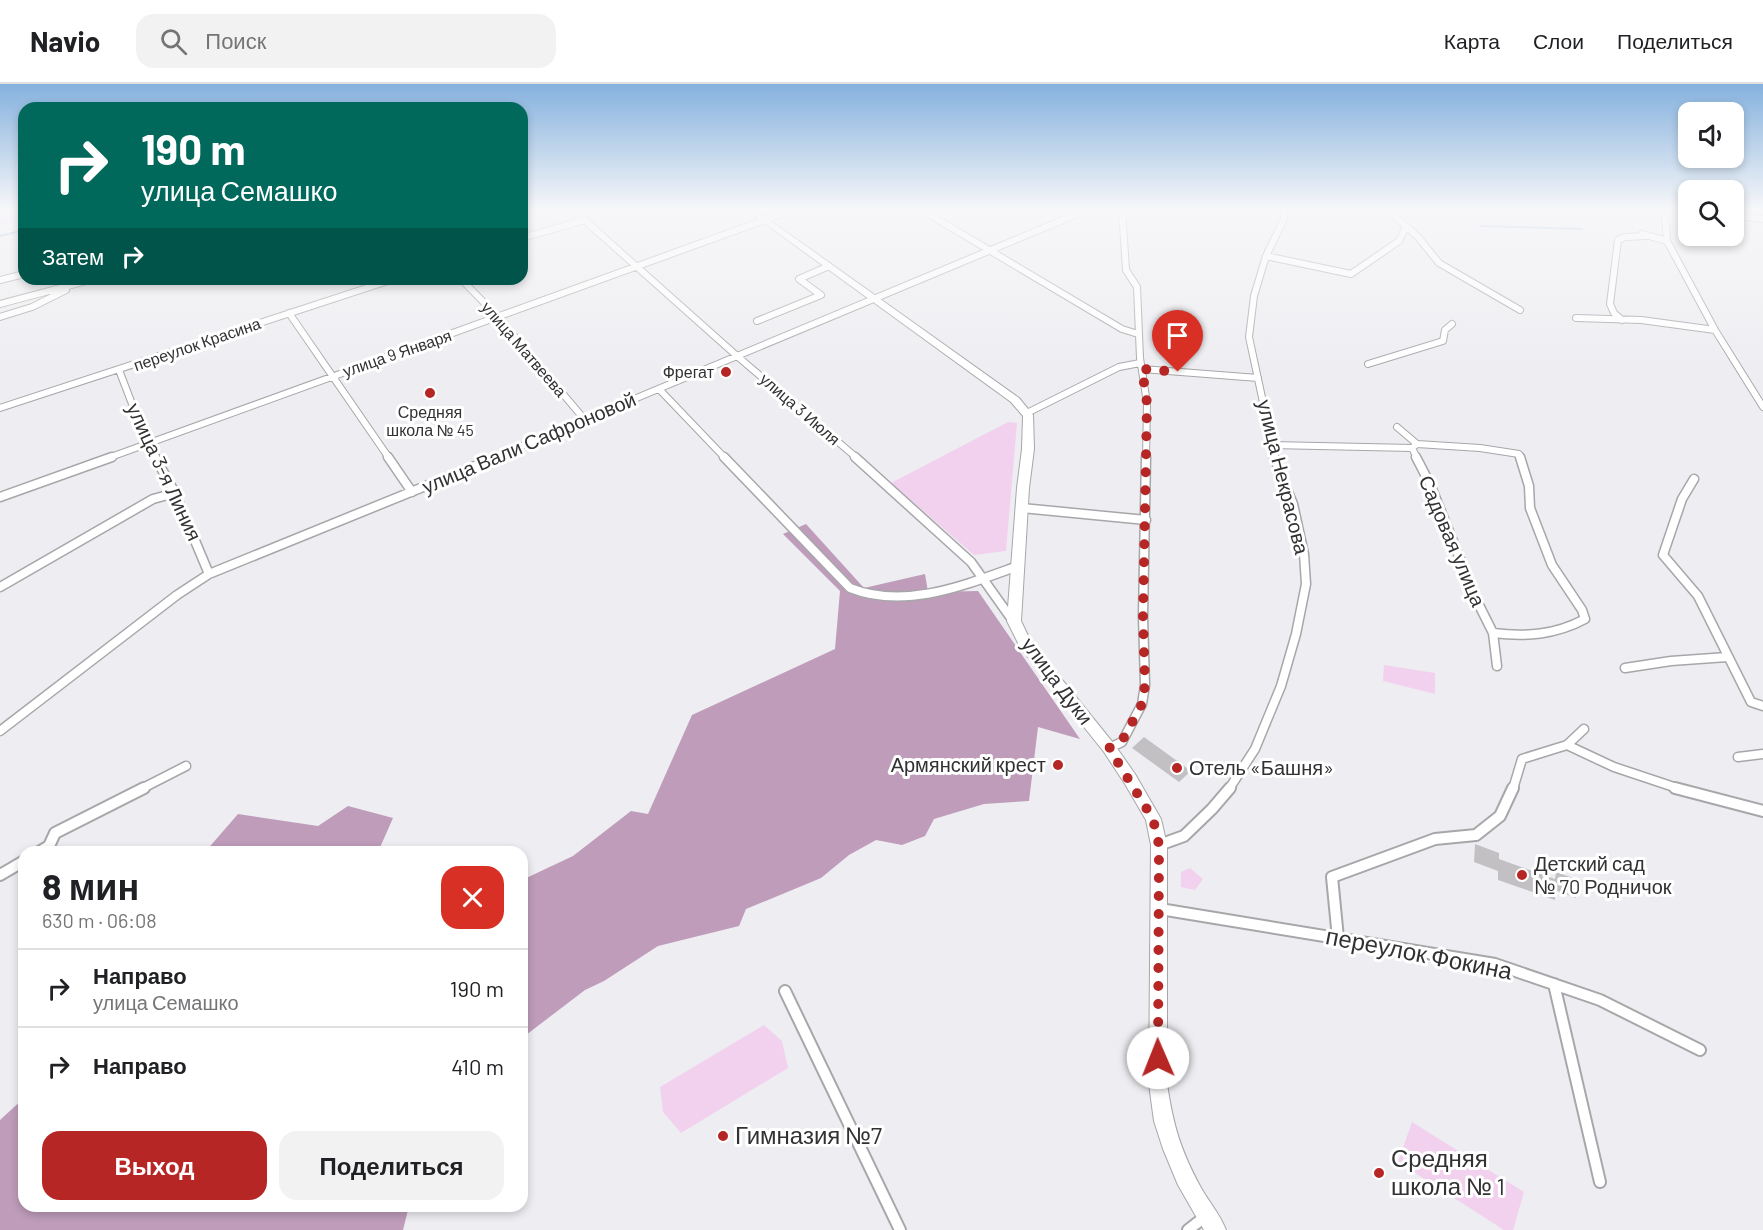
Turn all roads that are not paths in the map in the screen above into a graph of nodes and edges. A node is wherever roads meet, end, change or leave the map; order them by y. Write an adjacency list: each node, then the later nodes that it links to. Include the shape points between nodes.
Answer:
1 (634, 262): 13 (street, улица 3 Июля)
2 (648, 262): 13 (street, улица 9 Января)
3 (825, 262): 14 (main road)
4 (962, 262): 21 (street, улица Вали Сафроновой)
5 (1009, 262): 32 (street, via 1122,329)
6 (1126, 262): 32 (street, via 1137,287)
7 (1264, 262): 38 (street, улица Некрасова, via 1249,329)
8 (1296, 262): 9 (street, via 1350,274)
9 (1367, 262)
10 (1439, 262): 23 (street)
11 (1615, 262): 28 (street, via 1610,304)
12 (1679, 262): 31 (street)
13 (638, 266): 26 (street, улица 9 Января); 33 (street, улица 3 Июля)
14 (830, 266): 21 (main road); 29 (street, via 799,279 822,296)
15 (18, 276): 16 (street)
16 (0, 280)
17 (71, 285): 22 (street)
18 (75, 285): 25 (street, via 32,307)
19 (375, 285): 24 (street, переулок Красина)
20 (467, 285): 26 (street, улица Матвеева)
21 (874, 299): 33 (street, улица Вали Сафроновой); 42 (main road, via 1015,400)
22 (0, 304)
23 (1520, 310)
24 (289, 313): 36 (street, переулок Красина); 37 (street)
25 (0, 316)
26 (498, 317): 37 (street, улица 9 Января); 43 (street, улица Матвеева)
27 (1576, 318): 28 (street)
28 (1622, 320): 31 (street)
29 (758, 321)
30 (1452, 324): 34 (street, via 1445,330 1443,341)
31 (1716, 330): 40 (street)
32 (1138, 334): 35 (street)
33 (737, 356): 39 (street, улица Вали Сафроновой); 56 (street, улица 3 Июля, via 884,481 971,562)
34 (1368, 364)
35 (1141, 366): 38 (street); 42 (street, via 1119,367); 53 (street, via 1147,403)
36 (119, 370): 41 (street, переулок Красина); 45 (street, улица 3-я Линия)
37 (330, 377): 45 (street, улица 9 Января); 49 (street)
38 (1258, 378): 46 (street, улица Некрасова)
39 (659, 389): 43 (street, улица Вали Сафроновой); 56 (street, via 850,588 896,597)
40 (1763, 407)
41 (0, 408)
42 (1027, 413): 52 (main road, улица Дуки)
43 (585, 420): 49 (street, улица Вали Сафроновой)
44 (1397, 427): 47 (street, Садовая улица)
45 (147, 443): 50 (street, улица 3-я Линия); 51 (street, улица 9 Января)
46 (1271, 445): 47 (street); 72 (street, улица Некрасова, via 1293,504 1304,554 1306,584 1291,654 1268,721 1246,765 1212,809 1184,836)
47 (1414, 446): 59 (street, Садовая улица); 59 (street, via 1520,454 1529,486 1530,508 1552,565 1585,619 1546,634)
48 (1694, 479): 60 (street, via 1682,499 1663,555 1698,596)
49 (412, 492): 55 (street, улица Вали Сафроновой)
50 (175, 493): 55 (street, улица 3-я Линия); 57 (street, via 153,499)
51 (0, 497)
52 (1022, 508): 53 (street); 54 (main road, улица Дуки)
53 (1146, 520): 67 (street, via 1142,704 1122,741)
54 (1018, 566): 56 (street); 58 (main road, улица Дуки)
55 (210, 574): 65 (street, улица Вали Сафроновой)
56 (983, 578): 58 (street, улица 3 Июля)
57 (0, 587)
58 (1014, 621): 67 (main road, улица Дуки, via 1025,643)
59 (1493, 633): 61 (street, Садовая улица)
60 (1727, 657): 62 (street); 63 (street, via 1751,702)
61 (1497, 666)
62 (1625, 668)
63 (1763, 706)
64 (1584, 729): 66 (street)
65 (0, 731)
66 (1567, 744): 71 (street, via 1630,775); 77 (street, via 1522,759 1500,816 1476,835 1435,839 1332,878)
67 (1109, 748): 72 (main road, улица Дуки, via 1153,819)
68 (1763, 754): 69 (street)
69 (1738, 757)
70 (186, 766): 73 (street, via 55,833)
71 (1763, 811)
72 (1159, 845): 76 (main road, улица Дуки)
73 (49, 846)
74 (18, 864): 75 (street)
75 (0, 875)
76 (1160, 909): 77 (street, переулок Фокина); 82 (main road, улица Дуки, via 1158,1067 1163,1120)
77 (1338, 938): 78 (street, переулок Фокина, via 1495,964)
78 (1554, 984): 80 (street, переулок Фокина, via 1600,1000); 81 (street)
79 (785, 991): 83 (street)
80 (1700, 1050)
81 (1600, 1182)
82 (1206, 1216): 84 (street); 85 (main road, улица Дуки)
83 (900, 1230)
84 (1188, 1230)
85 (1216, 1230)

